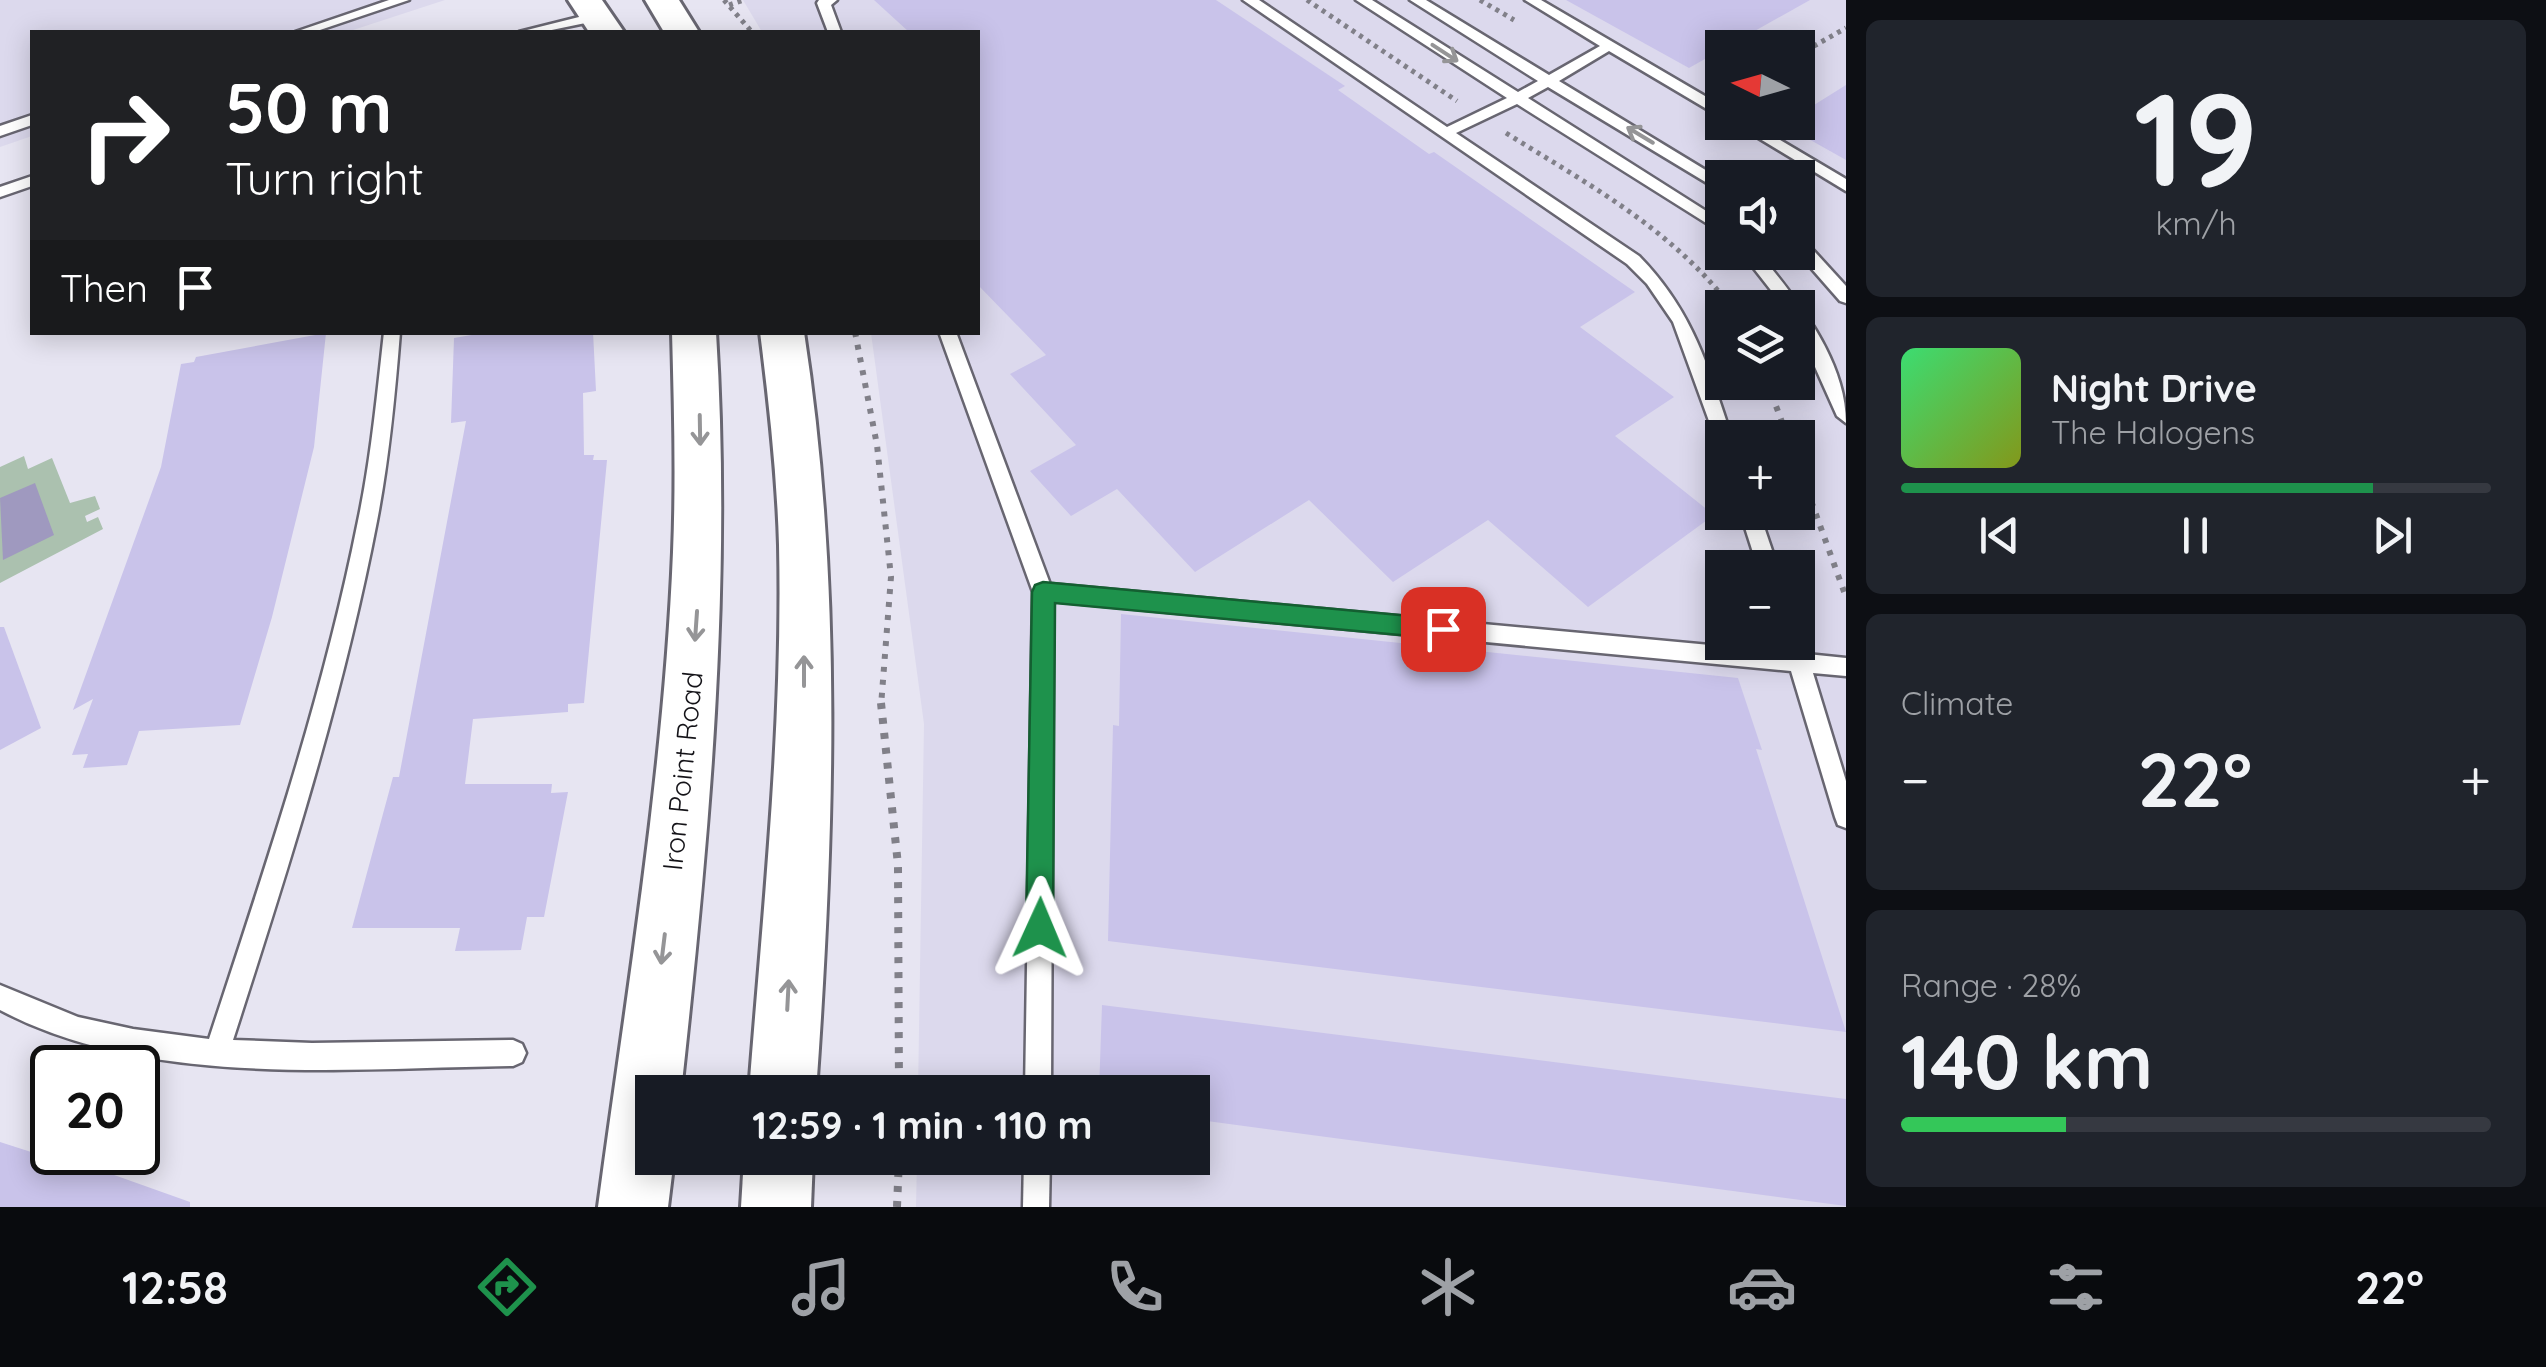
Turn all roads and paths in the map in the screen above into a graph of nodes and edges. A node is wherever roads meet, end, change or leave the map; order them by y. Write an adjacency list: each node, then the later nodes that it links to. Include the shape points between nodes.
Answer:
1 (402, 0): 13 (lane)
2 (662, 0): 15 (main road)
3 (744, 0): 10 (path)
4 (830, 0): 17 (lane, via 824,2)
5 (1250, 0): 27 (lane)
6 (1307, 0): 22 (path)
7 (1363, 0): 21 (lane, one-way to 21)
8 (1416, 0): 20 (lane)
9 (1540, 2): 19 (lane)
10 (727, 3): 16 (path)
11 (595, 17): 14 (lane)
12 (1846, 28): 18 (path)
13 (308, 30)
14 (535, 30)
15 (680, 30)
16 (750, 30)
17 (834, 30)
18 (1815, 45)
19 (1609, 46): 20 (lane); 23 (lane)
20 (1548, 80): 21 (lane); 31 (lane, one-way to 20)
21 (1518, 98): 27 (lane); 35 (lane)
22 (1458, 101)
23 (1705, 102)
24 (30, 121): 26 (lane)
25 (1498, 129): 38 (path, via 1671,239)
26 (0, 131)
27 (1446, 133): 48 (lane, via 1658,282 1688,332)
28 (1770, 140): 29 (lane)
29 (1804, 160)
30 (1815, 167): 33 (lane)
31 (1705, 177)
32 (30, 182): 34 (lane)
33 (1846, 186)
34 (0, 192)
35 (1705, 217)
36 (1815, 263): 40 (lane)
37 (1764, 270): 39 (lane)
38 (1720, 290)
39 (1780, 290)
40 (1846, 297)
41 (392, 335): 58 (lane, via 383,448 348,624)
42 (694, 335): 66 (main road, Iron Point Road, one-way to 66, via 702,529 691,710)
43 (782, 335): 60 (main road, one-way to 43, via 804,730 804,545)
44 (856, 335): 61 (path, via 877,445 891,578 880,716 898,865)
45 (948, 335): 50 (lane)
46 (1815, 350): 47 (lane)
47 (1846, 416)
48 (1717, 420)
49 (1815, 511): 51 (path)
50 (1043, 592): 52 (lane); 62 (lane)
51 (1846, 597)
52 (1705, 645)
53 (1815, 658): 55 (lane)
54 (1798, 660): 56 (lane)
55 (1846, 667)
56 (1846, 817)
57 (0, 997): 58 (lane, via 76,1028)
58 (217, 1052): 59 (lane)
59 (513, 1053)
60 (783, 1075)
61 (899, 1075)
62 (1038, 1075)
63 (777, 1175): 67 (main road)
64 (899, 1175): 68 (path)
65 (1037, 1175): 69 (lane)
66 (632, 1207)
67 (776, 1207)
68 (896, 1207)
69 (1036, 1207)

